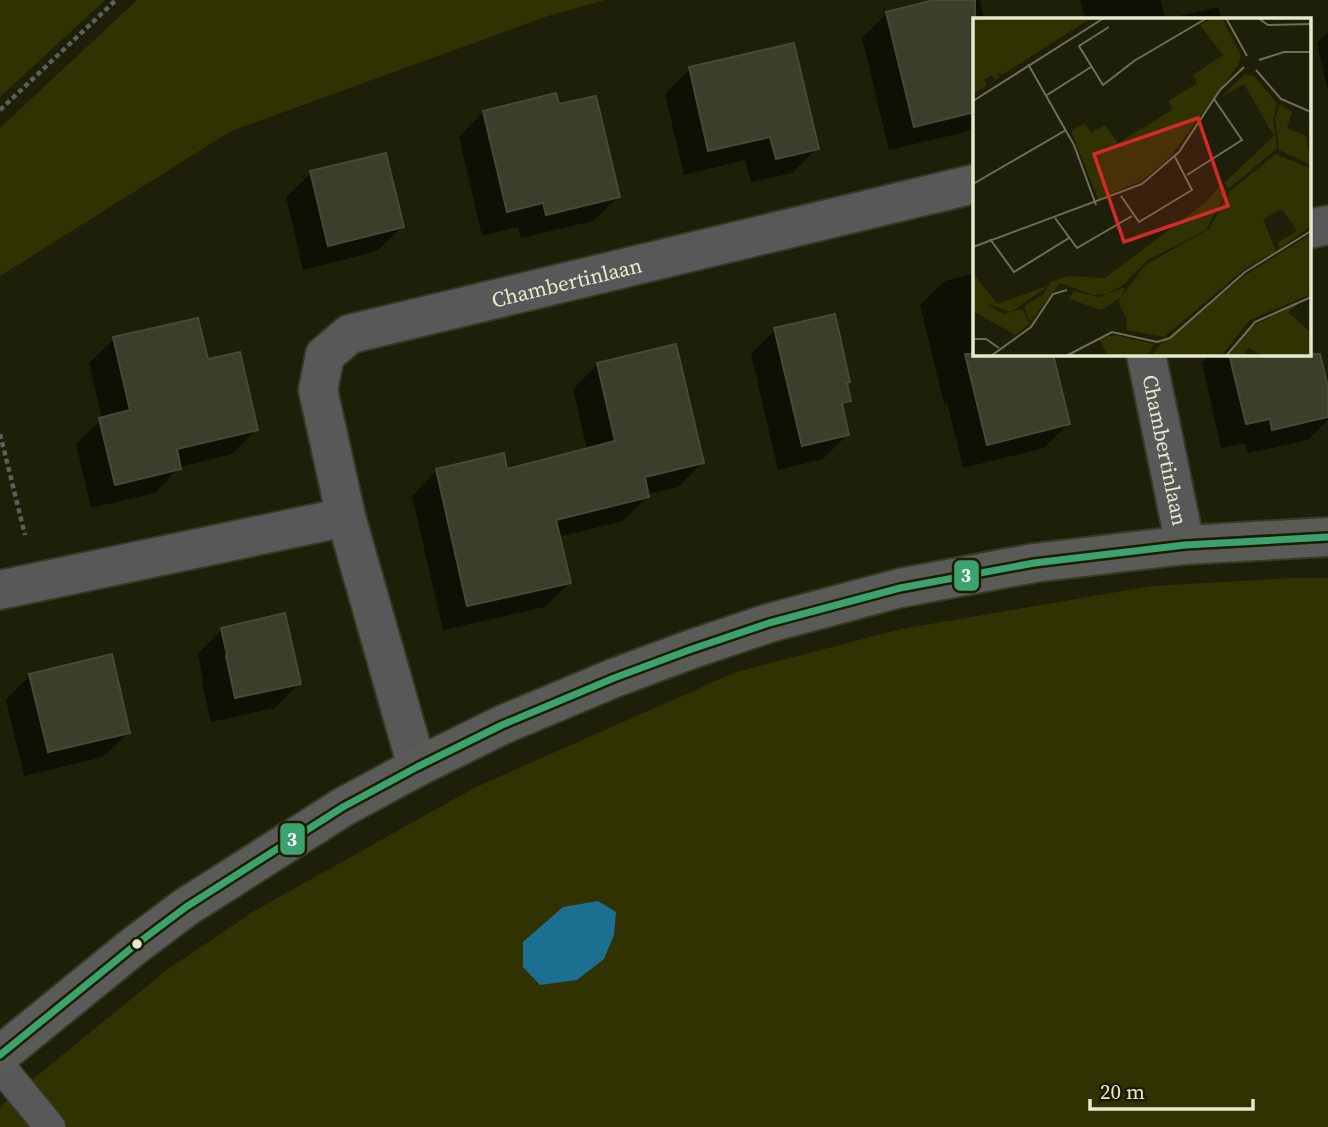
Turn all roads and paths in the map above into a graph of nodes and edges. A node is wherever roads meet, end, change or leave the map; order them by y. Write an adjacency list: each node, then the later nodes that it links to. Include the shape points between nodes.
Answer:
1 (116, 0): 2 (path)
2 (0, 110)
3 (973, 184): 8 (street, Chambertinlaan, via 350,334 325,355 318,390)
4 (1328, 225): 5 (street)
5 (1310, 229)
6 (1146, 355): 10 (street, Chambertinlaan)
7 (0, 434): 11 (path)
8 (346, 517): 11 (street); 13 (street, Chambertinlaan)
9 (1328, 537): 10 (street)
10 (1185, 545): 13 (street, via 1034,563 914,586 769,623 614,678)
11 (37, 582): 12 (street)
12 (0, 590)
13 (417, 767): 14 (street, via 343,807 187,907)
14 (0, 1055)
15 (0, 1066): 16 (lane)
16 (50, 1127)

